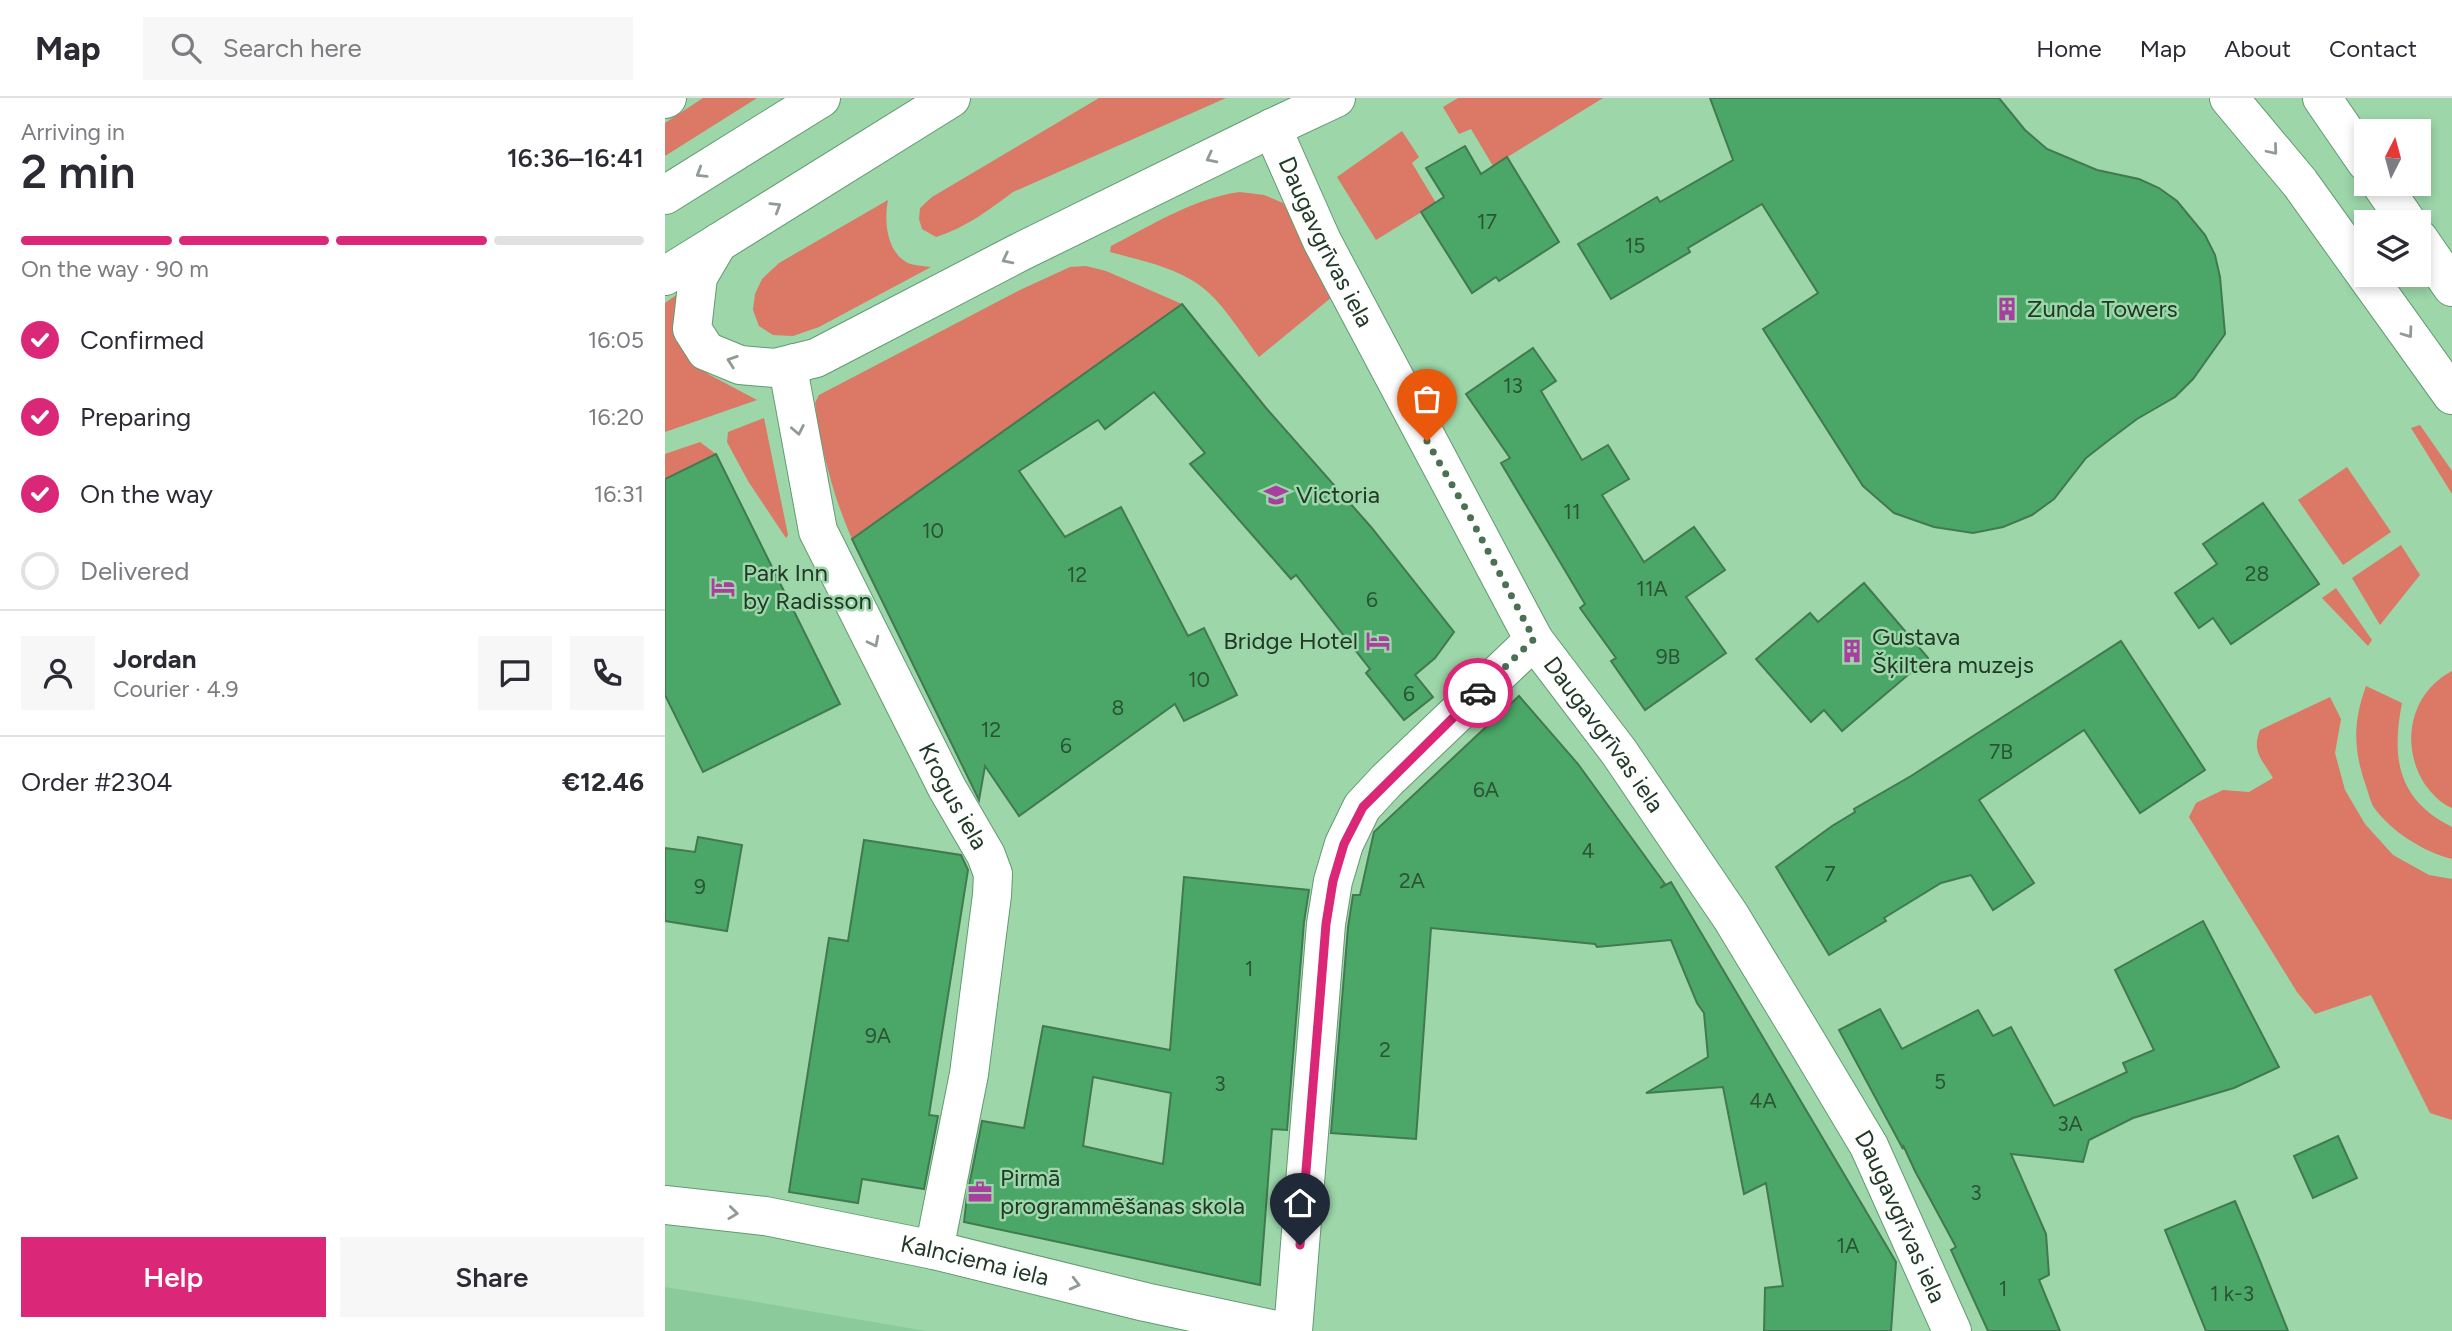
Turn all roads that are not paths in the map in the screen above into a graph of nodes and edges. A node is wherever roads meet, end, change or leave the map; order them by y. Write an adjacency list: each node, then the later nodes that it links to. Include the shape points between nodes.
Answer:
1 (821, 98): 8 (street, one-way to 8)
2 (951, 98): 9 (street, one-way to 2)
3 (1336, 98): 6 (street)
4 (2229, 98): 14 (street, one-way to 14, via 2300,183)
5 (2322, 98): 7 (street)
6 (1272, 128): 13 (street, one-way to 13, via 816,358); 15 (street, Daugavgrīvas iela, via 1345,286)
7 (2354, 145)
8 (665, 195)
9 (718, 243): 11 (street); 13 (street, one-way to 9, via 775,368 740,365 706,351 692,329 698,278)
10 (2431, 256): 12 (street)
11 (665, 276)
12 (2452, 287)
13 (795, 363): 17 (street, Krogus iela, one-way to 17, via 790,380 818,531 993,874 969,1074)
14 (2452, 395)
15 (1534, 639): 19 (street, via 1387,780 1363,807 1344,844 1326,924); 20 (street, Daugavgrīvas iela, via 1731,917 1805,1039 1869,1146)
16 (665, 1205): 17 (street, Kalnciema iela, one-way to 17, via 765,1216)
17 (934, 1250): 18 (street, Kalnciema iela, one-way to 18)
18 (1281, 1331)
19 (1293, 1331)
20 (1952, 1331)

